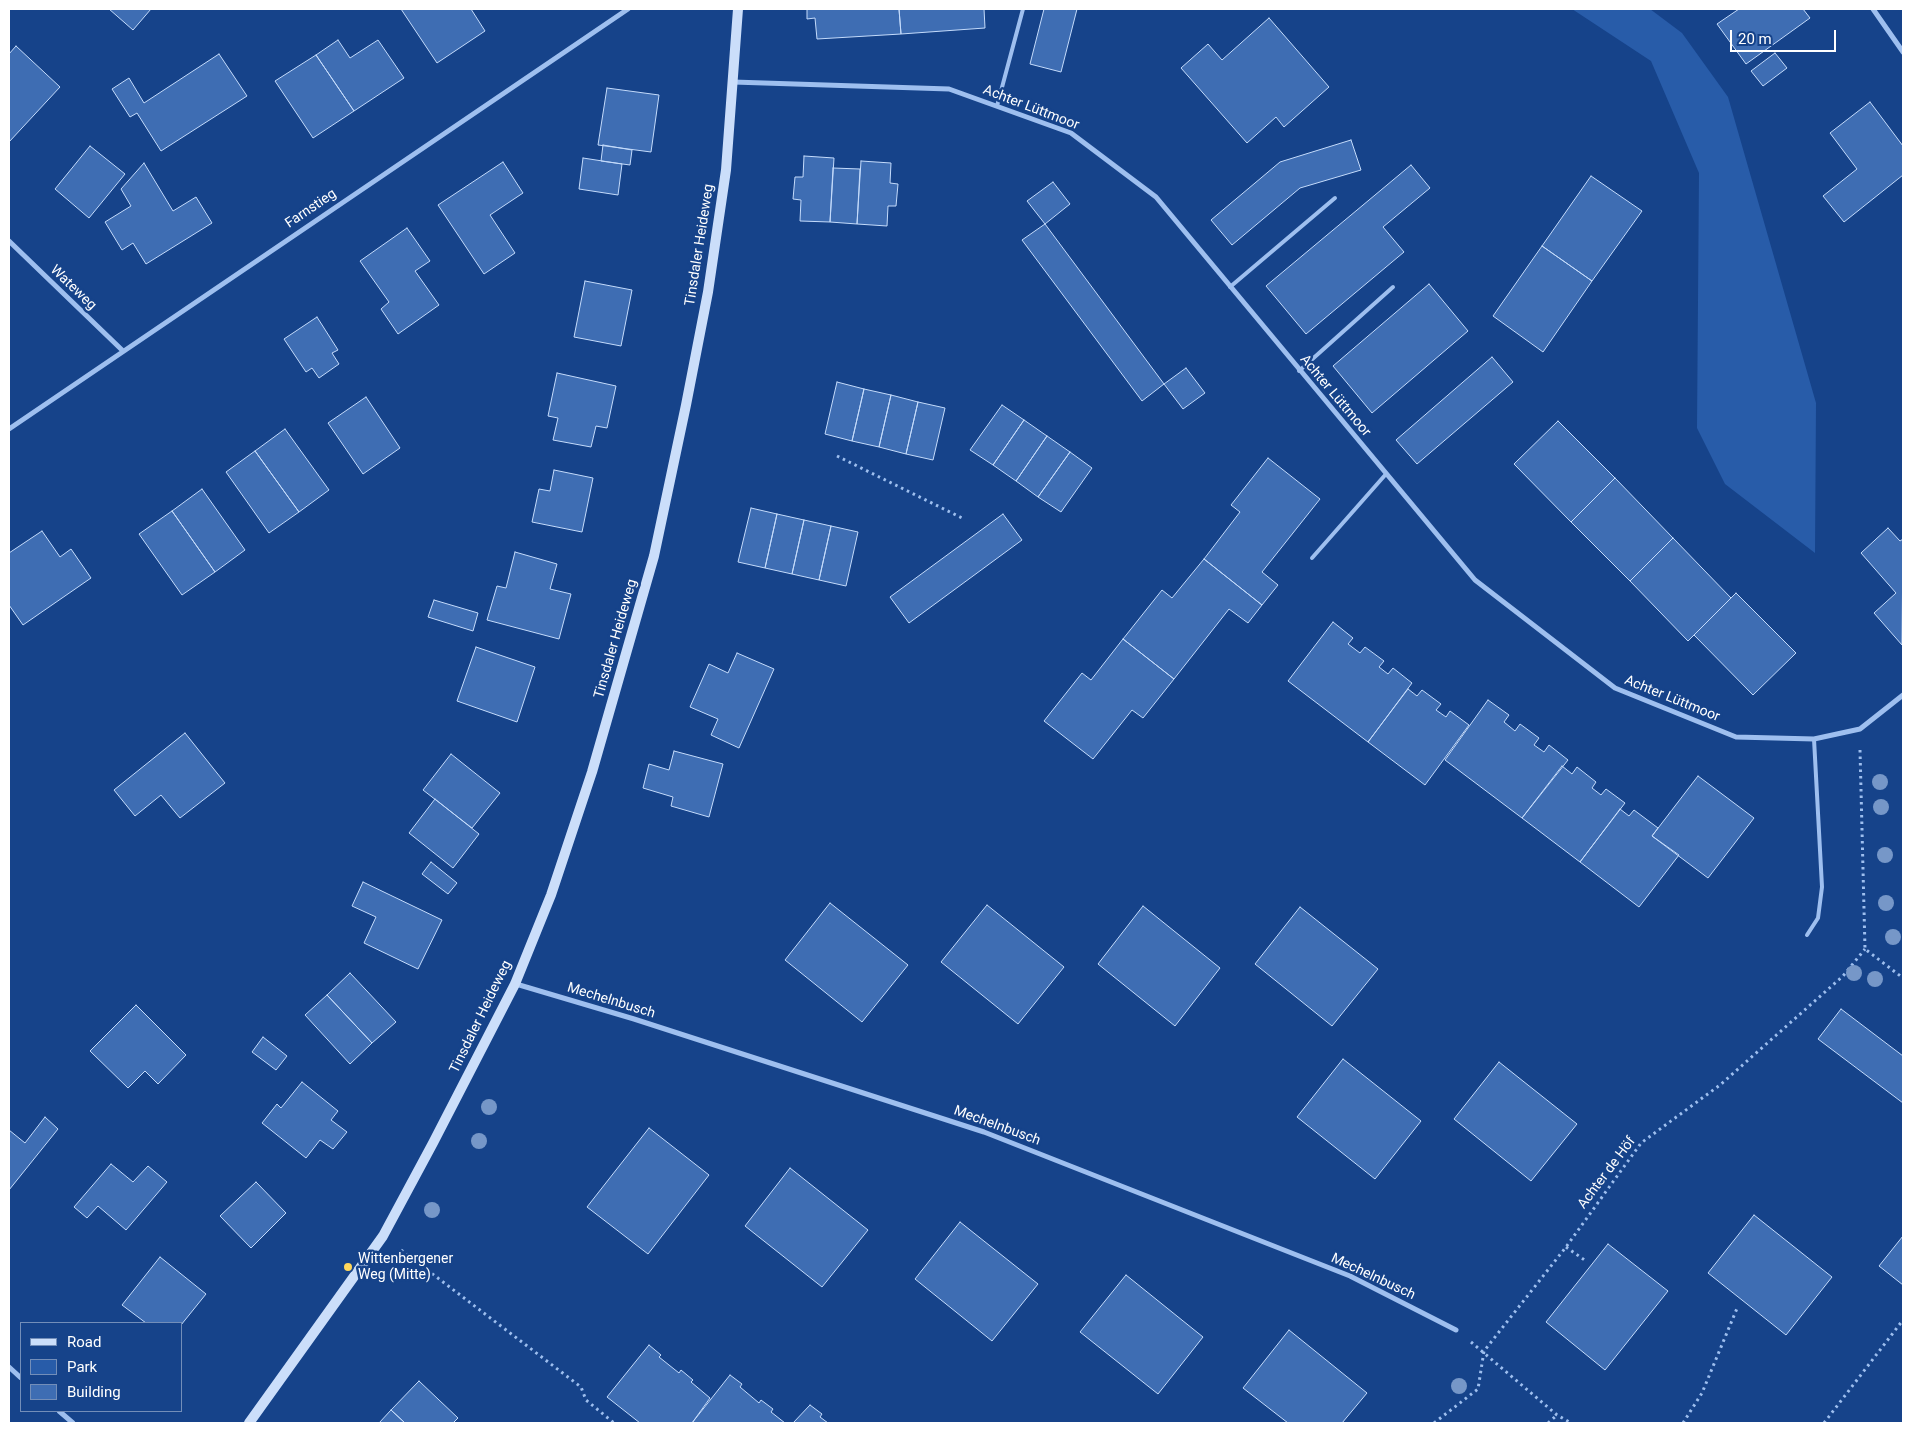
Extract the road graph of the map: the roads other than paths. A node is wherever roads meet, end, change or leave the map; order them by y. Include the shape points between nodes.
1 (628, 9) edge
2 (738, 9) edge
3 (1023, 9) edge
4 (1873, 9) edge
5 (1903, 52) edge
6 (733, 82) junction
7 (997, 106) junction
8 (1335, 198) dead end
9 (9, 241) edge
10 (1230, 287) junction
11 (1393, 287) dead end
12 (122, 350) junction
13 (1299, 371) junction
14 (9, 429) edge
15 (1386, 474) junction
16 (1312, 558) dead end
17 (1903, 695) edge
18 (1814, 739) junction
19 (1807, 935) dead end
20 (515, 984) junction
21 (1456, 1330) dead end
22 (9, 1367) edge
23 (20, 1377) edge
24 (60, 1412) edge
25 (73, 1423) edge
26 (249, 1423) edge

1 - 12 street, Farnstieg
2 - 6 street, Tinsdaler Heideweg
3 - 7 lane
4 - 5 street
6 - 7 street, Achter Lüttmoor via 949,89
6 - 20 street, Tinsdaler Heideweg via 726,170 708,292 654,556 592,772 551,895
7 - 10 street, Achter Lüttmoor via 1071,133 1156,197
8 - 10 lane
9 - 12 street, Wateweg
10 - 13 street, Achter Lüttmoor
11 - 13 lane
12 - 14 street, Farnstieg
13 - 15 street, Achter Lüttmoor
15 - 16 lane
15 - 18 street, Achter Lüttmoor via 1475,580 1615,688 1736,737
17 - 18 street, Achter Lüttmoor via 1860,729
18 - 19 lane via 1822,887 1818,918
20 - 21 street, Mechelnbusch via 644,1022 984,1132 1350,1276
20 - 26 street, Tinsdaler Heideweg via 383,1236
22 - 23 street
24 - 25 street

